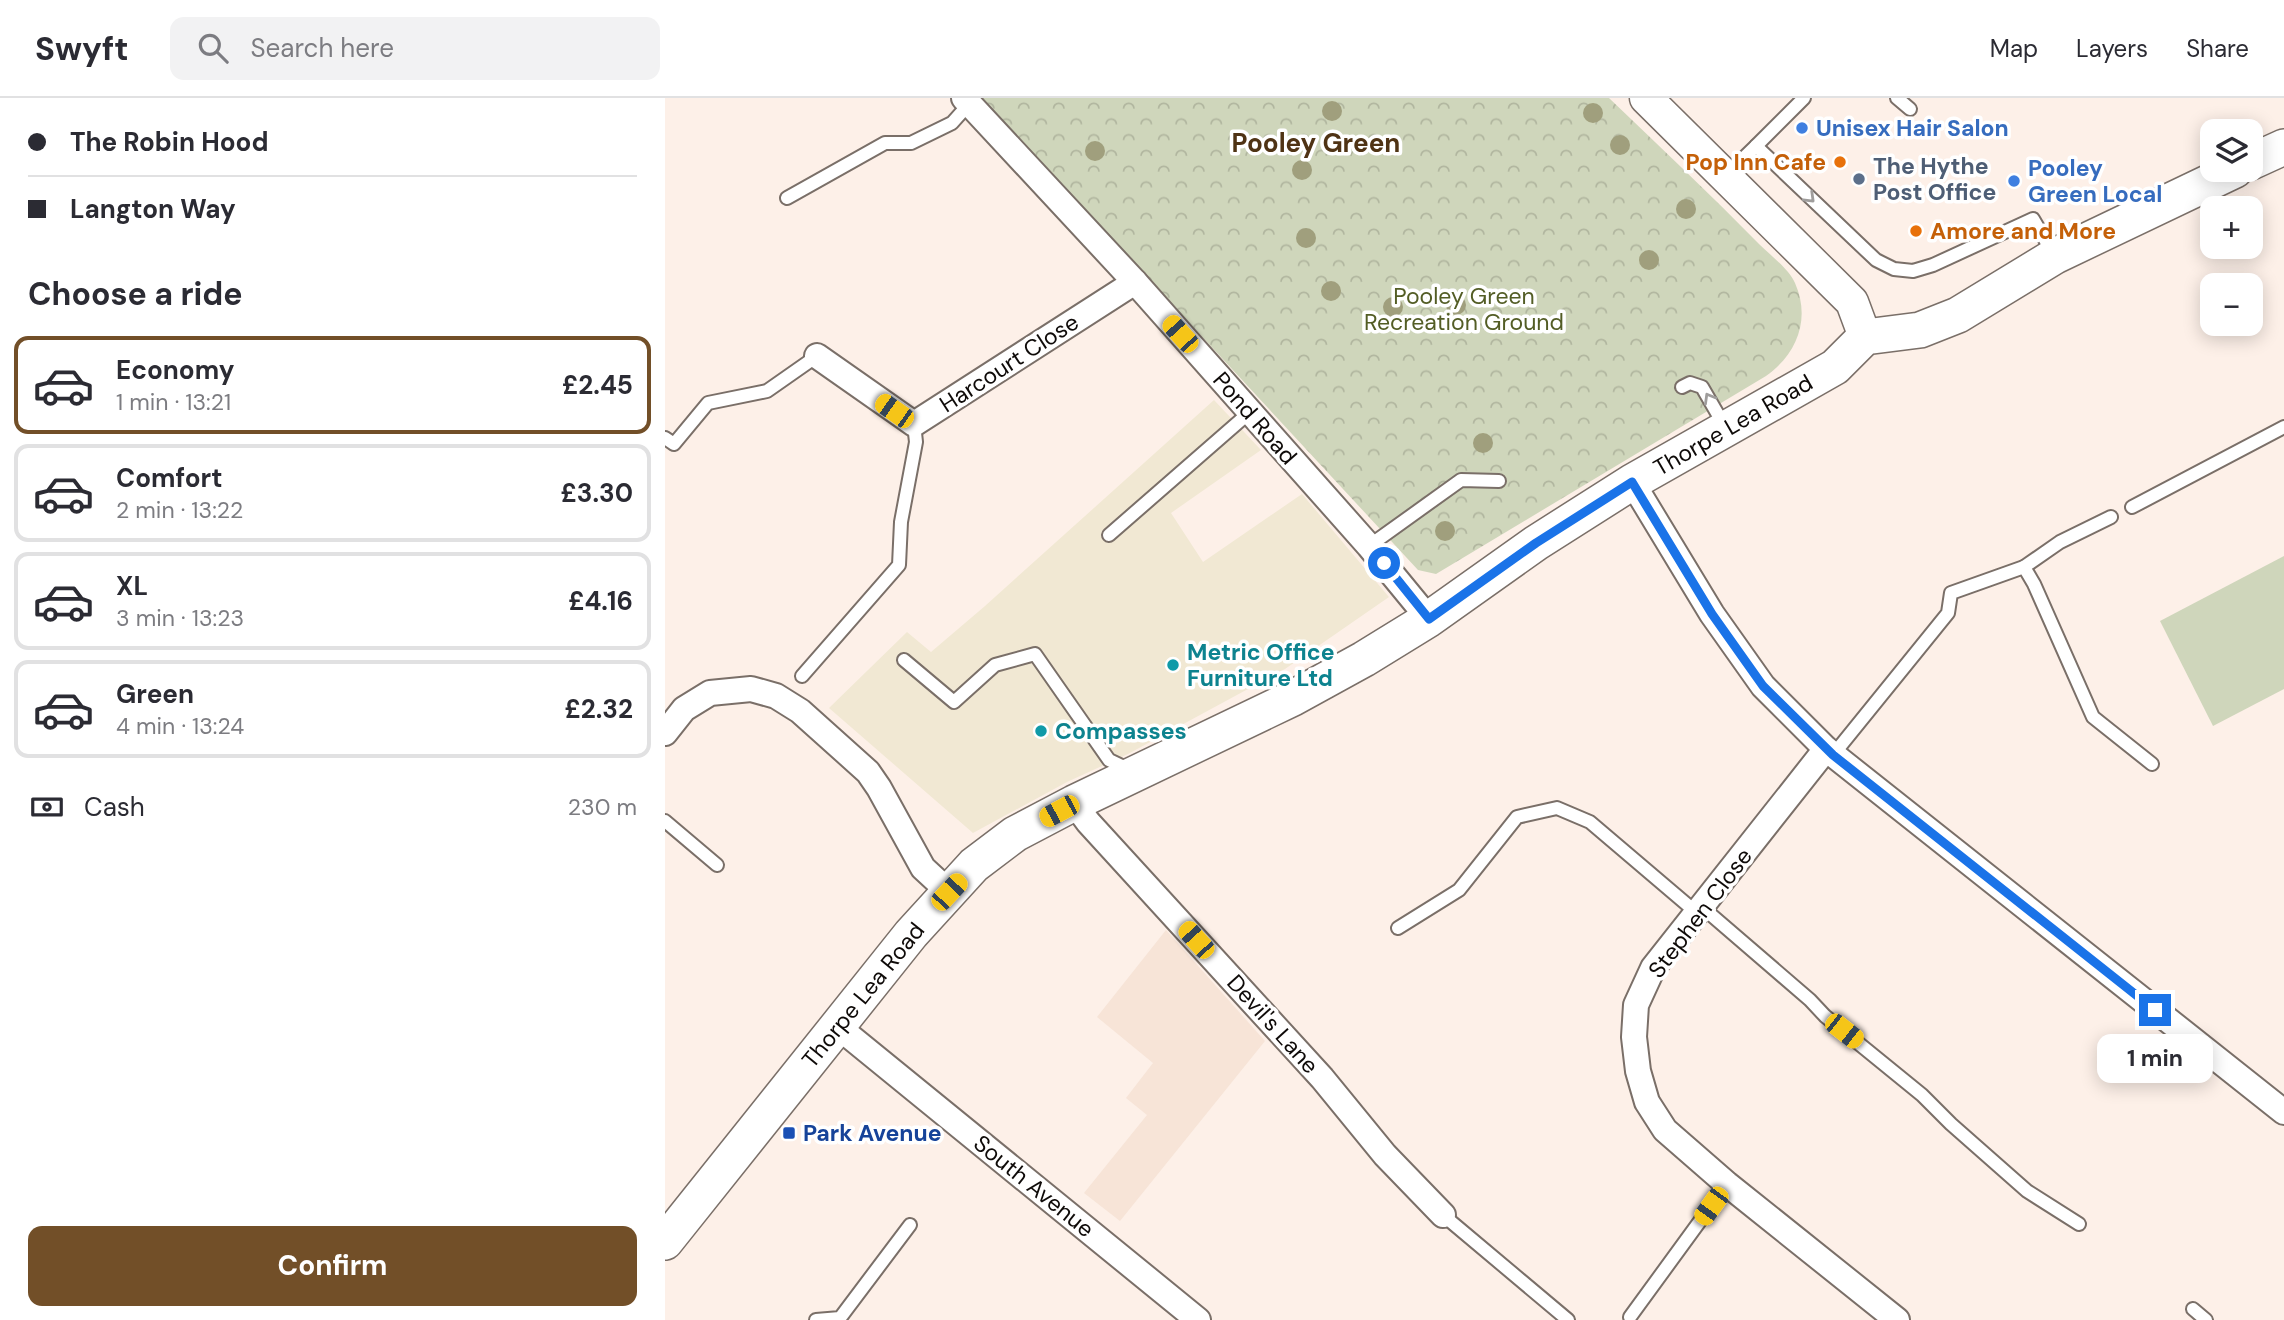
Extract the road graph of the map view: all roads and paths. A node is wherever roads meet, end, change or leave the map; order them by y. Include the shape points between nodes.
1 (1646, 98) edge
2 (1804, 98) edge
3 (1897, 98) edge
4 (967, 101) edge
5 (1910, 109) dead end
6 (1756, 146) junction
7 (2284, 146) edge
8 (2263, 157) edge
9 (1726, 176) junction
10 (2210, 182) edge
11 (787, 198) dead end
12 (2055, 256) junction
13 (1135, 282) junction
14 (1865, 337) junction
15 (817, 356) joint
16 (1682, 387) dead end
17 (1250, 412) junction
18 (914, 425) junction
19 (2284, 427) edge
20 (1726, 429) junction
21 (665, 438) edge
22 (1499, 481) dead end
23 (1632, 482) junction
24 (2132, 507) dead end
25 (2111, 517) dead end
26 (1109, 535) dead end
27 (1369, 546) junction
28 (2024, 567) junction
29 (1429, 619) junction
30 (904, 660) dead end
31 (802, 676) dead end
32 (675, 703) edge
33 (665, 733) edge
34 (1830, 752) junction
35 (2152, 764) dead end
36 (1136, 773) junction
37 (1074, 803) junction
38 (665, 821) edge
39 (717, 865) dead end
40 (949, 892) junction
41 (1700, 910) junction
42 (1398, 928) dead end
43 (837, 1026) junction
44 (2284, 1112) edge
45 (1727, 1184) junction
46 (1443, 1214) joint
47 (2079, 1224) dead end
48 (910, 1226) dead end
49 (665, 1242) edge
50 (2193, 1310) dead end
51 (1884, 1313) edge
52 (1630, 1317) dead end
53 (816, 1320) edge
54 (1198, 1320) edge
55 (1568, 1320) edge
56 (2206, 1320) edge

1 - 9 street
2 - 6 lane
3 - 5 lane
4 - 11 lane via 952,122 911,143 885,143
4 - 13 street, Pond Road
6 - 9 lane
6 -> 12 lane via 1876,260 1893,269 1913,271 1933,265 2033,219
7 - 8 main road
9 - 14 street via 1852,302
10 - 12 main road
12 - 14 main road via 1958,315 1920,330
13 - 17 street, Pond Road
13 - 18 street, Harcourt Close
14 - 20 main road, Thorpe Lea Road via 1835,367
15 - 18 street, Harcourt Close
15 - 21 lane via 767,391 708,403 674,444
20 -> 16 lane via 1702,387 1691,383
17 - 26 lane
17 - 27 street, Pond Road
18 - 31 lane via 916,442 901,522 899,565
19 - 24 lane
20 - 23 main road, Thorpe Lea Road
22 - 27 lane via 1461,480
23 - 29 main road, Thorpe Lea Road
23 - 34 street via 1712,614 1763,686
25 - 28 lane via 2060,542
27 - 29 street, Pond Road
28 - 34 lane via 1951,593 1948,613
28 - 35 lane via 2093,717
29 - 36 main road, Thorpe Lea Road via 1293,698
30 - 36 lane via 954,702 995,665 1035,654 1109,760
32 - 33 street
32 - 40 street via 751,689 776,696 800,711 867,772 923,868
34 - 41 street, Stephen Close
34 - 44 street
36 - 37 main road, Thorpe Lea Road
37 - 40 main road, Thorpe Lea Road via 1015,834 974,865
37 - 46 street, Devil's Lane via 1322,1078 1385,1155
38 - 39 lane
40 - 43 main road, Thorpe Lea Road
41 - 42 lane via 1590,822 1557,808 1517,817 1459,890
41 - 45 street, Stephen Close via 1653,968 1636,1005 1634,1037 1647,1102 1665,1129
41 - 47 lane via 1921,1095 2027,1191
43 - 49 main road, Thorpe Lea Road
43 - 54 street, South Avenue
45 - 51 street, Stephen Close
45 - 52 lane
46 - 55 lane
48 - 53 lane via 840,1318
50 - 56 lane

